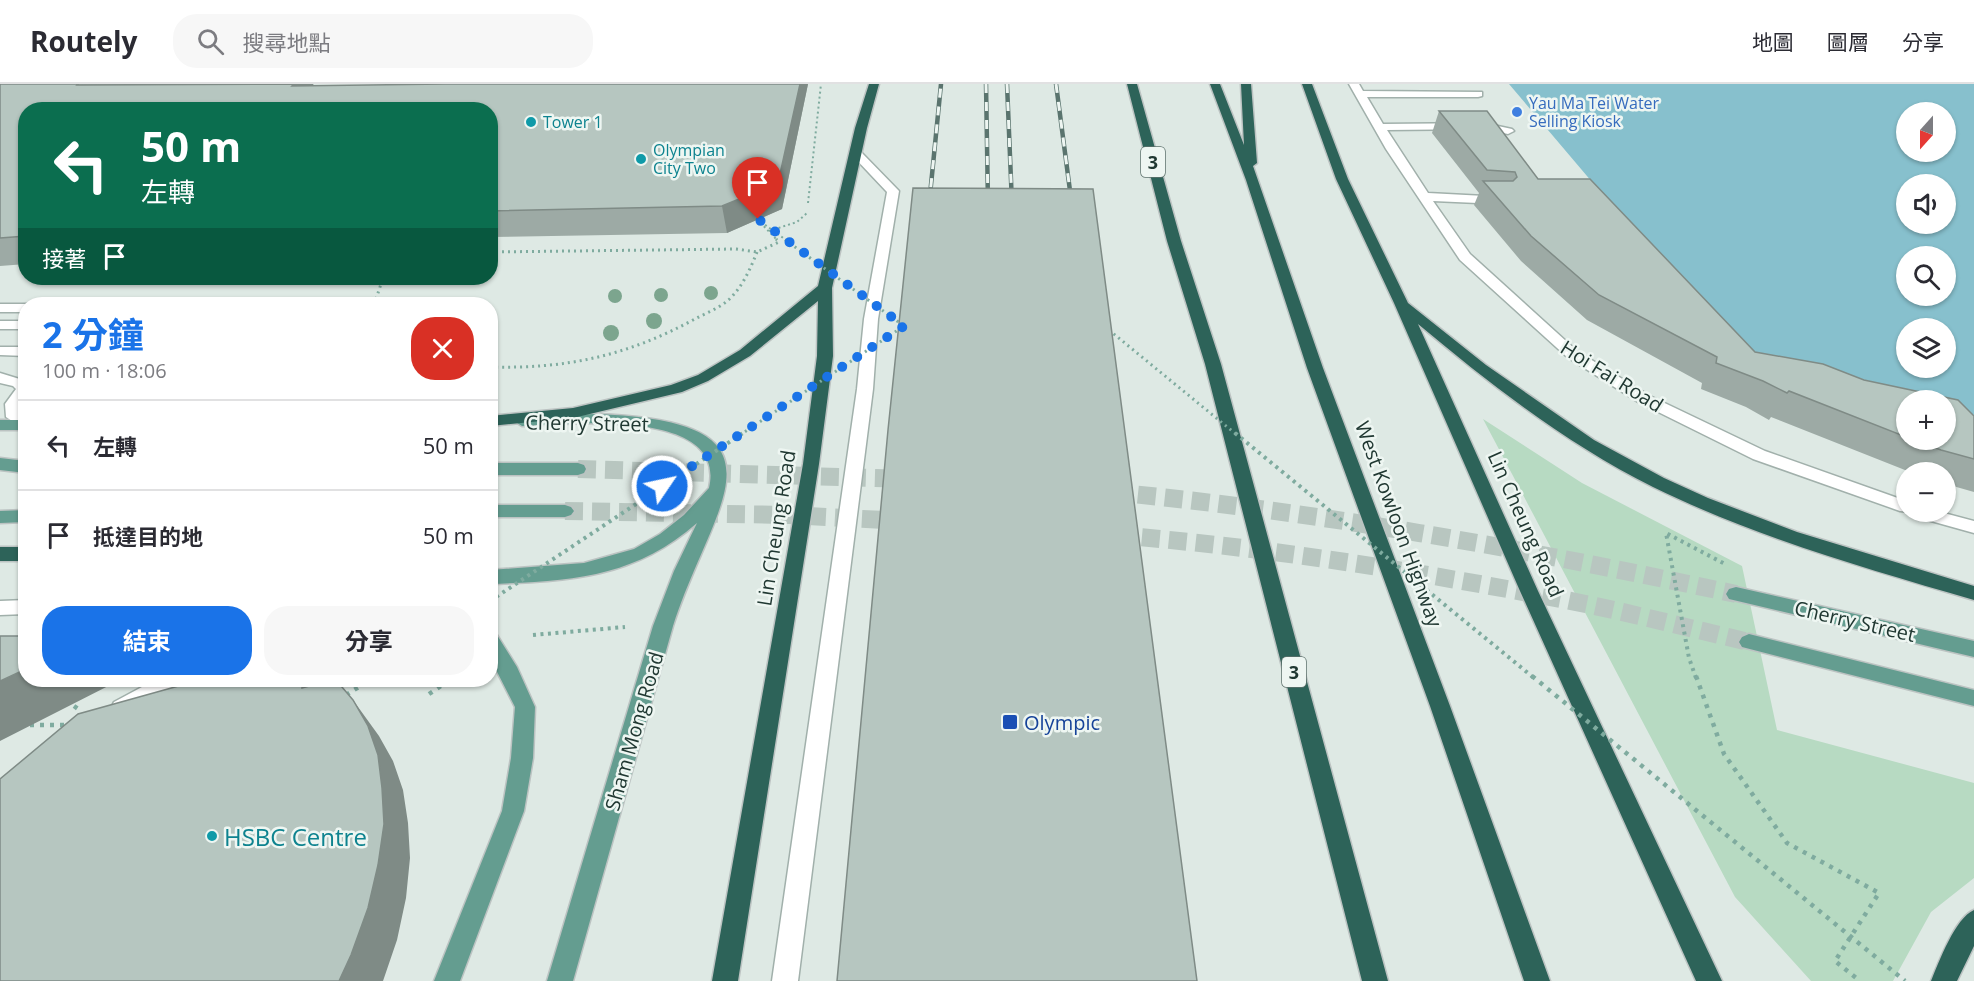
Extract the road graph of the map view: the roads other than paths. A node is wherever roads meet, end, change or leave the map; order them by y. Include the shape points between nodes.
1 (874, 84) edge
2 (1132, 84) edge
3 (1215, 84) edge
4 (1246, 84) edge
5 (1307, 84) edge
6 (1357, 89) edge
7 (1478, 94) dead end
8 (1379, 127) junction
9 (1508, 131) dead end
10 (857, 154) junction
11 (1252, 180) junction
12 (1425, 197) junction
13 (1500, 200) edge
14 (825, 288) junction
15 (1401, 303) junction
16 (0, 308) edge
17 (18, 308) edge
18 (0, 325) edge
19 (18, 326) edge
20 (0, 351) edge
21 (18, 352) edge
22 (0, 378) edge
23 (18, 382) edge
24 (18, 397) edge
25 (18, 420) edge
26 (498, 420) edge
27 (498, 421) edge
28 (0, 425) edge
29 (18, 425) edge
30 (0, 464) edge
31 (18, 466) edge
32 (498, 469) edge
33 (579, 469) tunnel mouth
34 (718, 484) junction
35 (1896, 503) edge
36 (498, 511) edge
37 (565, 511) tunnel mouth
38 (18, 516) edge
39 (0, 517) edge
40 (1956, 522) edge
41 (1974, 527) edge
42 (0, 554) edge
43 (18, 554) edge
44 (498, 577) edge
45 (1974, 593) edge
46 (1736, 594) tunnel mouth
47 (18, 607) edge
48 (0, 608) edge
49 (1749, 642) tunnel mouth
50 (1974, 649) edge
51 (498, 653) edge
52 (159, 687) edge
53 (1974, 698) edge
54 (104, 718) edge
55 (1974, 922) edge
56 (447, 981) edge
57 (560, 981) edge
58 (724, 981) edge
59 (785, 981) edge
60 (1375, 981) edge
61 (1537, 981) edge
62 (1709, 981) edge
63 (1944, 981) edge

1 - 10 highway, Lin Cheung Road
2 - 60 highway, 3 via 1174,241 1213,364
3 - 11 highway, West Kowloon Highway
4 - 11 highway
5 - 15 highway, Lin Cheung Road via 1342,179
6 - 7 street
6 - 8 street, Hoi Fai Road
8 - 9 street via 1484,126
8 - 12 street, Hoi Fai Road
10 - 14 highway, Lin Cheung Road
10 - 59 street via 893,191 871,320
11 - 61 highway, West Kowloon Highway via 1315,368
12 - 13 street
12 - 35 street, Hoi Fai Road via 1466,257 1572,354 1644,399 1759,455
14 - 26 highway via 746,352 676,389 573,413
14 - 58 highway, Lin Cheung Road via 825,356 809,476
15 - 45 highway via 1501,382 1616,460 1730,515
15 - 62 highway, Lin Cheung Road
16 - 17 street
18 - 19 street
20 - 21 street
22 - 23 street
24 - 25 street via 13,404
27 - 34 main road, Cherry Street via 603,419 675,428 699,438 716,455
28 - 29 main road
30 - 31 main road
32 - 33 main road
34 - 44 main road via 701,509 680,529 654,548 624,561 582,572
34 - 57 main road, Sham Mong Road via 702,536 673,596
36 - 37 main road
38 - 39 main road
40 - 41 street
42 - 43 highway
46 - 50 main road, Cherry Street
47 - 48 street
49 - 53 main road
51 - 56 main road via 525,707 522,758 513,811
52 - 54 street
55 - 63 highway

